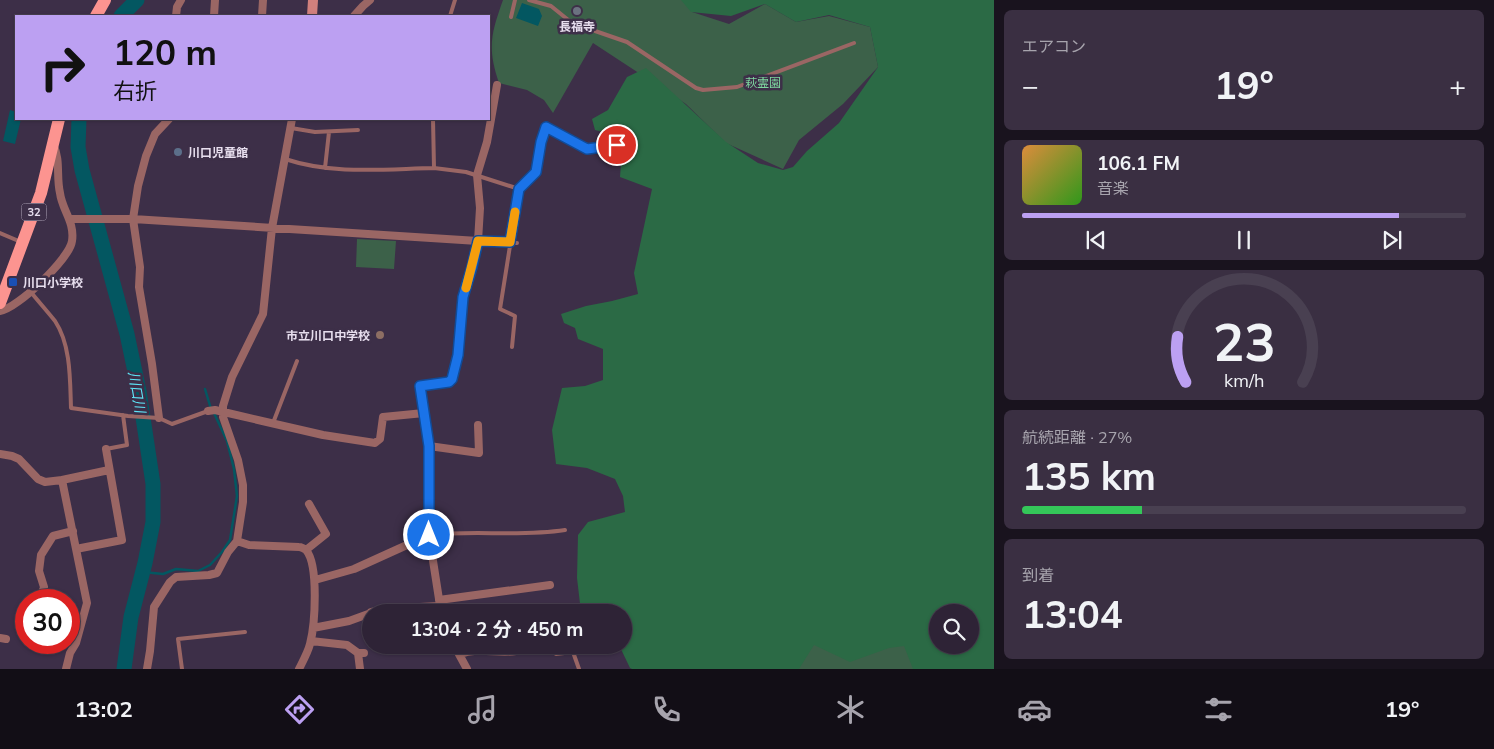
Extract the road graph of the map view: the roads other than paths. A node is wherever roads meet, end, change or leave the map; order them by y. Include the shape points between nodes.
1 (105, 0) edge
2 (181, 0) edge
3 (215, 0) edge
4 (263, 0) edge
5 (313, 0) edge
6 (370, 0) edge
7 (455, 0) edge
8 (515, 0) edge
9 (529, 0) edge
10 (553, 0) edge
11 (363, 3) edge
12 (551, 6) junction
13 (97, 15) edge
14 (176, 15) edge
15 (214, 15) edge
16 (262, 15) edge
17 (312, 15) edge
18 (357, 15) edge
19 (450, 15) edge
20 (511, 17) dead end
21 (854, 43) dead end
22 (498, 85) dead end
23 (59, 120) edge
24 (169, 120) edge
25 (292, 120) edge
26 (433, 120) edge
27 (290, 128) junction
28 (358, 130) dead end
29 (329, 132) junction
30 (53, 144) junction
31 (617, 145) dead end
32 (284, 158) junction
33 (325, 168) junction
34 (434, 168) junction
35 (477, 175) junction
36 (519, 189) junction
37 (70, 219) junction
38 (133, 219) junction
39 (272, 228) junction
40 (0, 234) edge
41 (478, 241) junction
42 (510, 242) junction
43 (23, 243) junction
44 (516, 243) dead end
45 (30, 291) junction
46 (0, 303) edge
47 (0, 311) edge
48 (512, 347) dead end
49 (297, 361) dead end
50 (215, 411) junction
51 (424, 412) junction
52 (122, 415) junction
53 (157, 418) junction
54 (273, 423) junction
55 (478, 425) dead end
56 (429, 446) junction
57 (106, 449) joint
58 (0, 454) edge
59 (109, 470) junction
60 (62, 480) junction
61 (309, 504) dead end
62 (565, 530) dead end
63 (73, 531) junction
64 (429, 535) junction
65 (237, 541) junction
66 (76, 549) junction
67 (306, 550) junction
68 (315, 580) junction
69 (550, 585) dead end
70 (43, 589) edge
71 (440, 604) edge
72 (447, 604) edge
73 (362, 616) edge
74 (80, 621) edge
75 (313, 628) junction
76 (244, 632) dead end
77 (311, 641) junction
78 (70, 654) edge
79 (460, 654) edge
80 (575, 654) edge
81 (66, 669) edge
82 (147, 669) edge
83 (182, 669) edge
84 (299, 669) edge
85 (360, 669) edge
86 (467, 669) edge
87 (579, 669) edge

1 - 13 main road
2 - 14 street
3 - 15 street
4 - 16 street
5 - 17 street
6 - 11 street
7 - 19 lane
8 - 20 lane
9 - 12 lane
10 - 12 lane
11 - 18 street
12 - 21 lane via 572,23 627,42 702,90 737,87
22 - 35 street
23 - 30 main road, 32
24 - 38 street via 155,134 146,156
25 - 27 street
26 - 34 lane
27 - 29 lane
27 - 32 street
28 - 29 lane
29 - 33 lane
30 - 37 street via 59,162 60,194
30 - 43 main road, 32
31 - 36 lane via 587,149 546,127 536,172
32 - 33 lane
32 - 39 street
33 - 34 lane
34 - 35 lane
35 - 36 lane
35 - 41 street
36 - 42 lane
37 - 38 street
37 - 45 street via 73,236 70,249
38 - 39 street
38 - 53 street
39 - 41 street
39 - 50 street via 262,314
40 - 43 lane
41 - 42 lane
41 - 51 street via 463,297 458,355 452,379 420,386
42 - 44 lane
42 - 48 lane via 500,309 515,316
43 - 46 main road, 32
45 - 47 street
45 - 52 lane via 56,322 63,338 70,370 71,408
49 - 54 lane
50 - 53 lane via 172,424
50 - 54 street
50 - 65 street via 241,472 243,502
51 - 54 street via 383,417 380,440 375,443 323,436
51 - 56 street
52 - 53 lane
52 - 57 lane via 127,445
55 - 56 street via 479,453
56 - 64 street
57 - 59 street
58 - 60 street via 19,459 45,482
59 - 60 street
59 - 66 street via 122,540
60 - 63 street
61 - 67 street via 326,534
62 - 64 lane
63 - 66 street
63 - 70 street via 53,536 41,555 39,571
64 - 68 street via 354,569
64 - 71 street
65 - 67 street
65 - 82 street via 217,573 176,577 170,582 154,608
66 - 74 street via 87,603
67 - 68 street
68 - 75 street
69 - 72 street via 483,593
73 - 75 street
75 - 77 street
76 - 83 lane via 178,640
77 - 84 street
77 - 85 street via 347,645 361,653
78 - 81 street
79 - 86 street
80 - 87 lane

